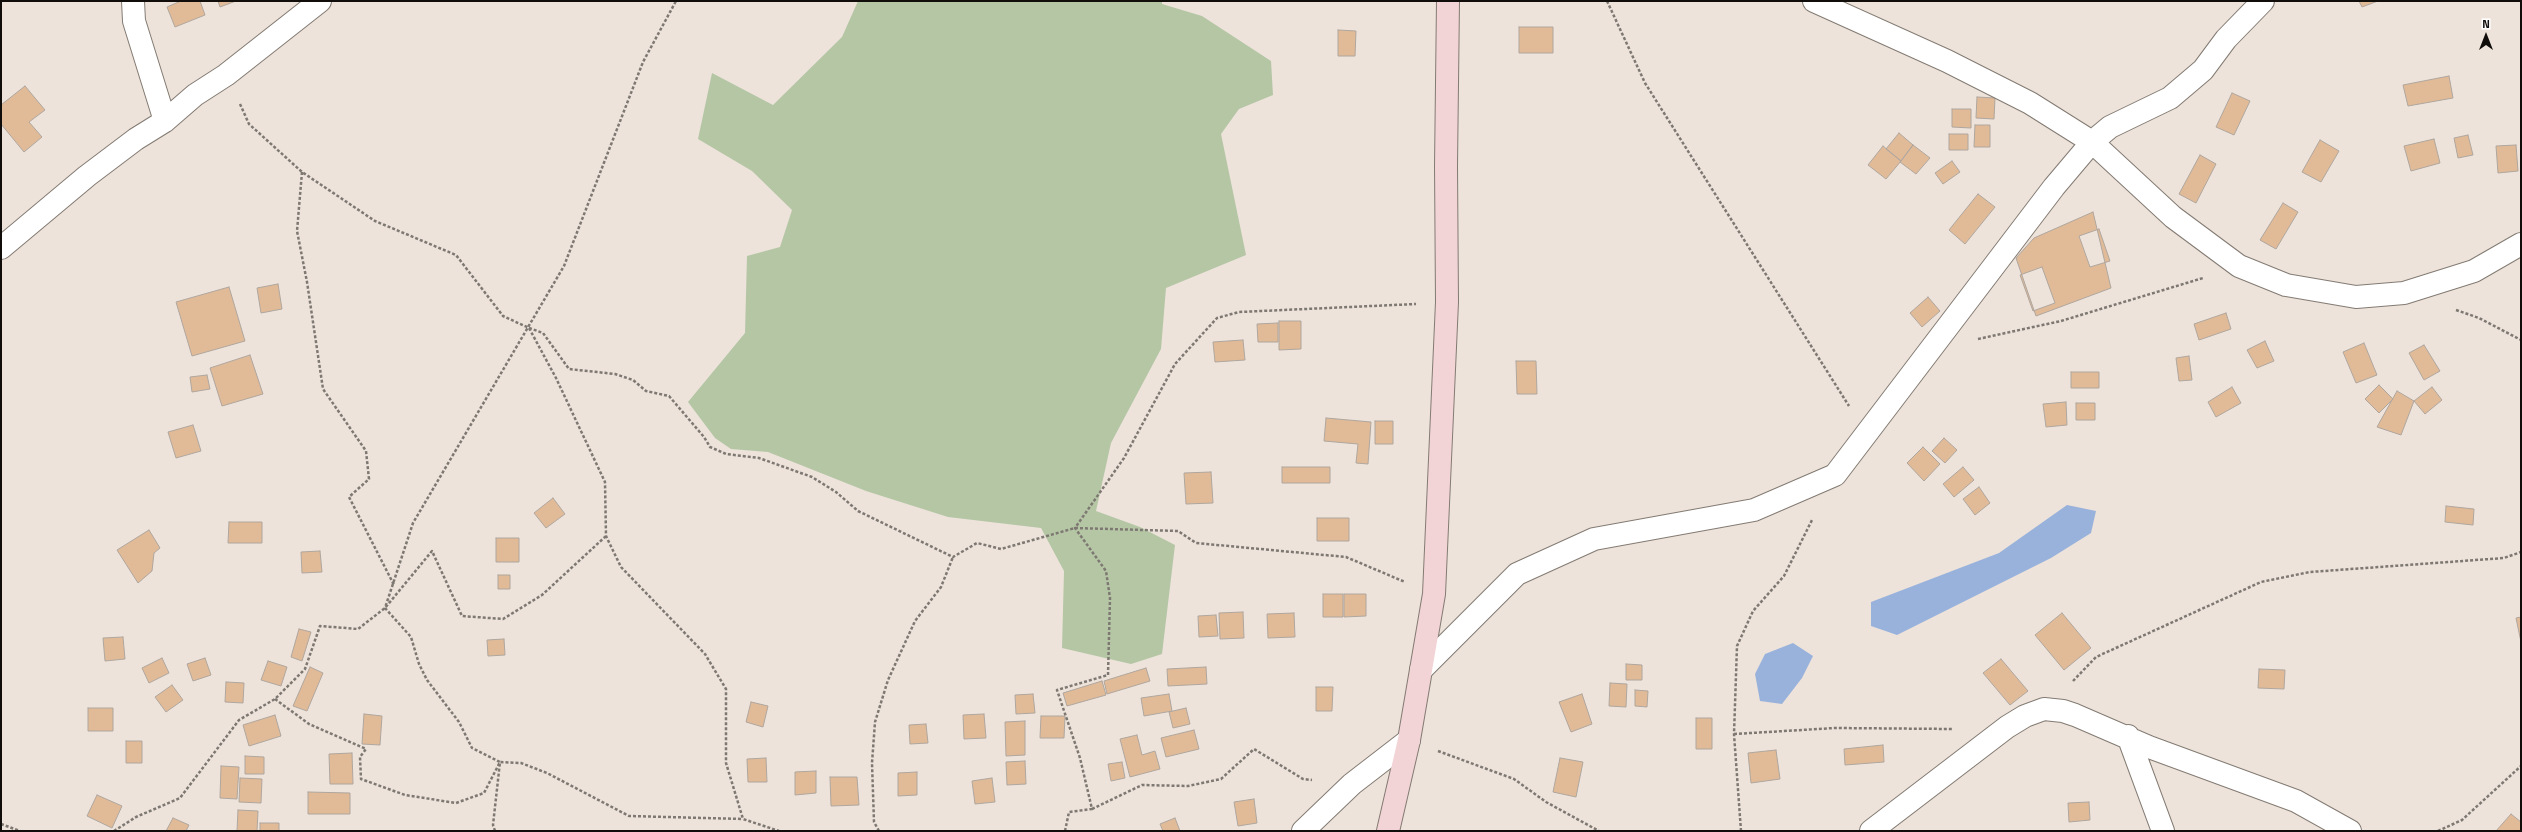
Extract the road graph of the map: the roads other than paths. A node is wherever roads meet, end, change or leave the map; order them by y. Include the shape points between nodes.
1 (132, 1) edge
2 (320, 1) edge
3 (1448, 1) edge
4 (1814, 1) edge
5 (2263, 1) edge
6 (165, 121) junction
7 (2092, 142) junction
8 (2521, 244) edge
9 (1, 248) edge
10 (1421, 670) junction
11 (2128, 736) junction
12 (1409, 740) junction
13 (1303, 831) edge
14 (1388, 831) edge
15 (1871, 831) edge
16 (2163, 831) edge
17 (2350, 831) edge

1 - 6 street via 134,21
2 - 6 street
3 - 10 street via 1447,302 1434,594
4 - 7 street via 1947,61 2030,103
5 - 7 street via 2226,39 2203,70 2170,98 2110,127
6 - 9 street via 136,139 87,176
7 - 8 street via 2173,217 2239,266 2286,285 2356,297 2404,293 2474,271
7 - 10 street via 2054,187 1834,475 1754,510 1594,539 1517,574
10 - 12 street
11 - 15 street via 2063,711 2044,710 2025,716
11 - 16 street
11 - 17 street via 2149,747 2296,801
12 - 13 street via 1352,784
12 - 14 street

